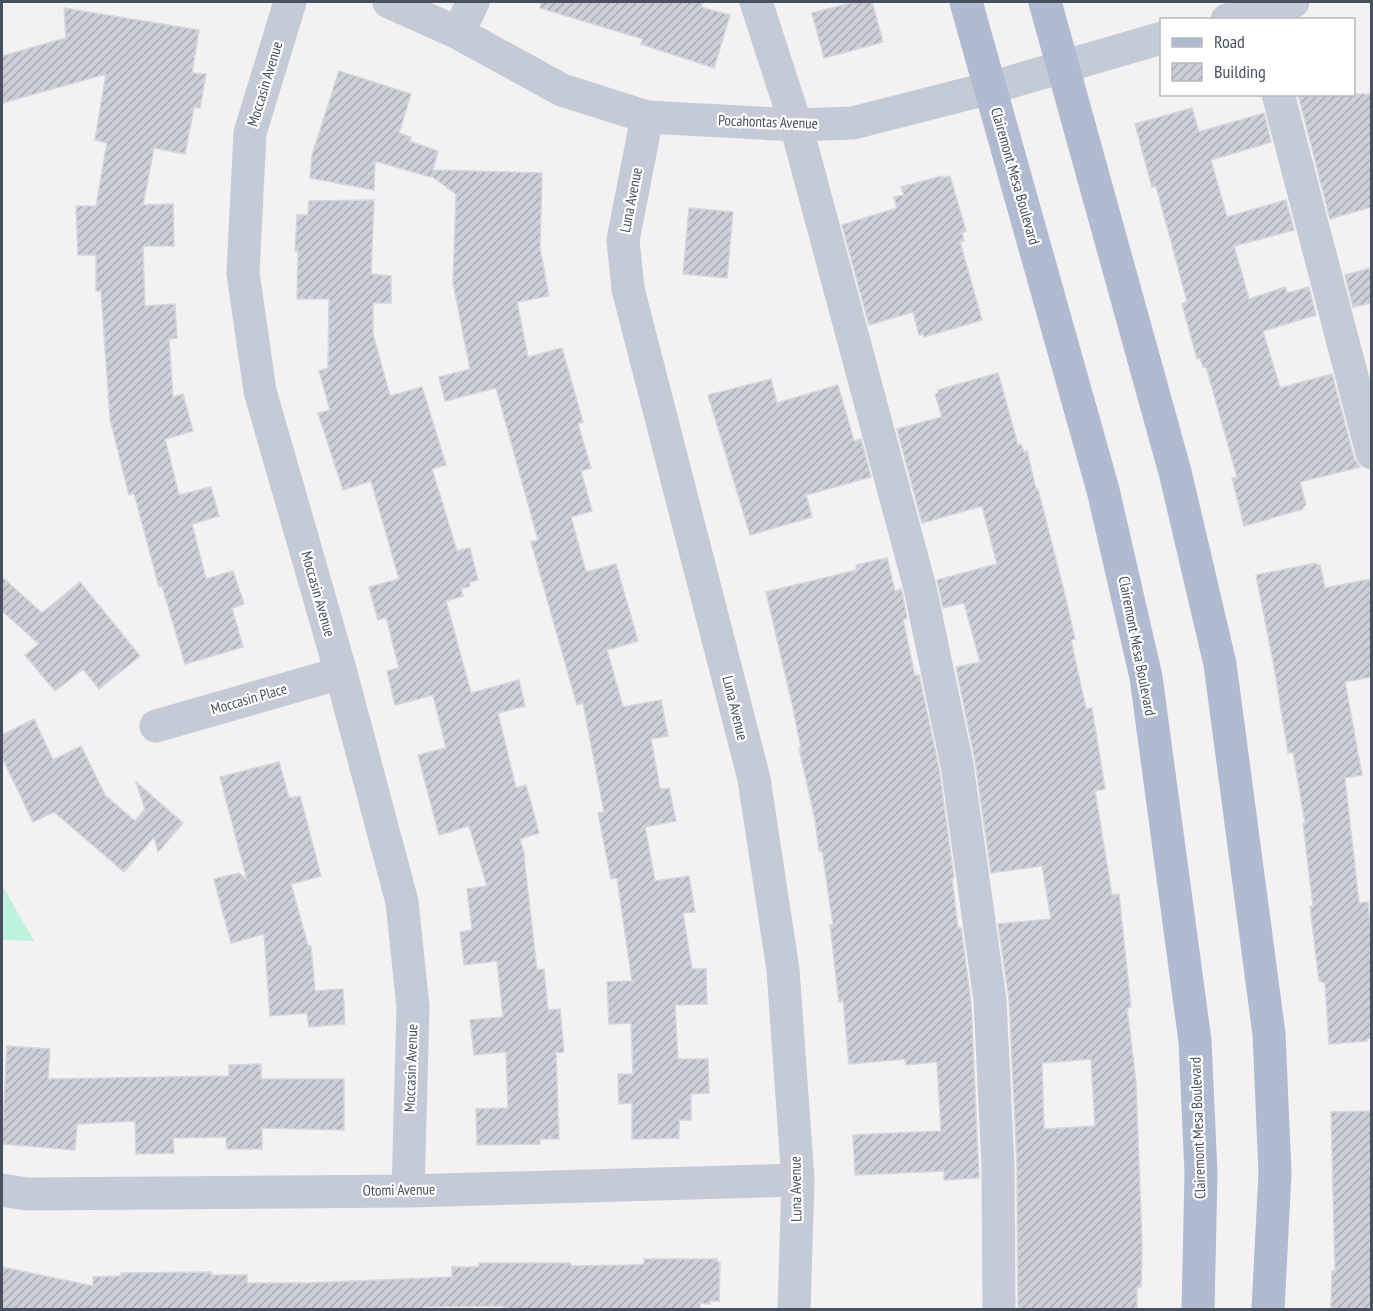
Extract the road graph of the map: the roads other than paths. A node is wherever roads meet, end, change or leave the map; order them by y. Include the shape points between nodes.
1 (290, 2) edge
2 (389, 2) edge
3 (473, 2) edge
4 (756, 2) edge
5 (966, 2) edge
6 (1045, 2) edge
7 (1293, 2) edge
8 (1249, 13) edge
9 (458, 33) junction
10 (1160, 38) edge
11 (1064, 67) junction
12 (990, 88) junction
13 (1279, 96) edge
14 (647, 117) junction
15 (796, 125) junction
16 (1371, 453) edge
17 (341, 673) junction
18 (156, 726) dead end
19 (798, 1180) junction
20 (2, 1190) edge
21 (408, 1191) junction
22 (794, 1310) edge
23 (999, 1310) edge
24 (1198, 1310) edge
25 (1268, 1310) edge

1 - 17 street, Moccasin Avenue via 250,133 243,273 260,391
2 - 9 street, Pocahontas Avenue
3 - 9 street
4 - 15 street
5 - 12 main road, Clairemont Mesa Boulevard
6 - 11 main road
7 - 8 street
9 - 14 street, Pocahontas Avenue via 562,90
10 - 11 street, Pocahontas Avenue
11 - 12 street, Pocahontas Avenue
11 - 25 main road via 1175,472 1220,664 1269,1034 1275,1173
12 - 15 street, Pocahontas Avenue via 854,123
12 - 24 main road, Clairemont Mesa Boulevard via 1103,490 1146,677 1195,1041 1201,1173
13 - 16 street
14 - 15 street, Pocahontas Avenue
14 - 19 street, Luna Avenue via 623,240 628,289 754,779 783,970
15 - 23 street via 920,588 957,765 990,1000 998,1166
17 - 18 street, Moccasin Place
17 - 21 street, Moccasin Avenue via 402,902 413,1007
19 - 21 street, Otomi Avenue
19 - 22 street, Luna Avenue
20 - 21 street, Otomi Avenue via 27,1194

